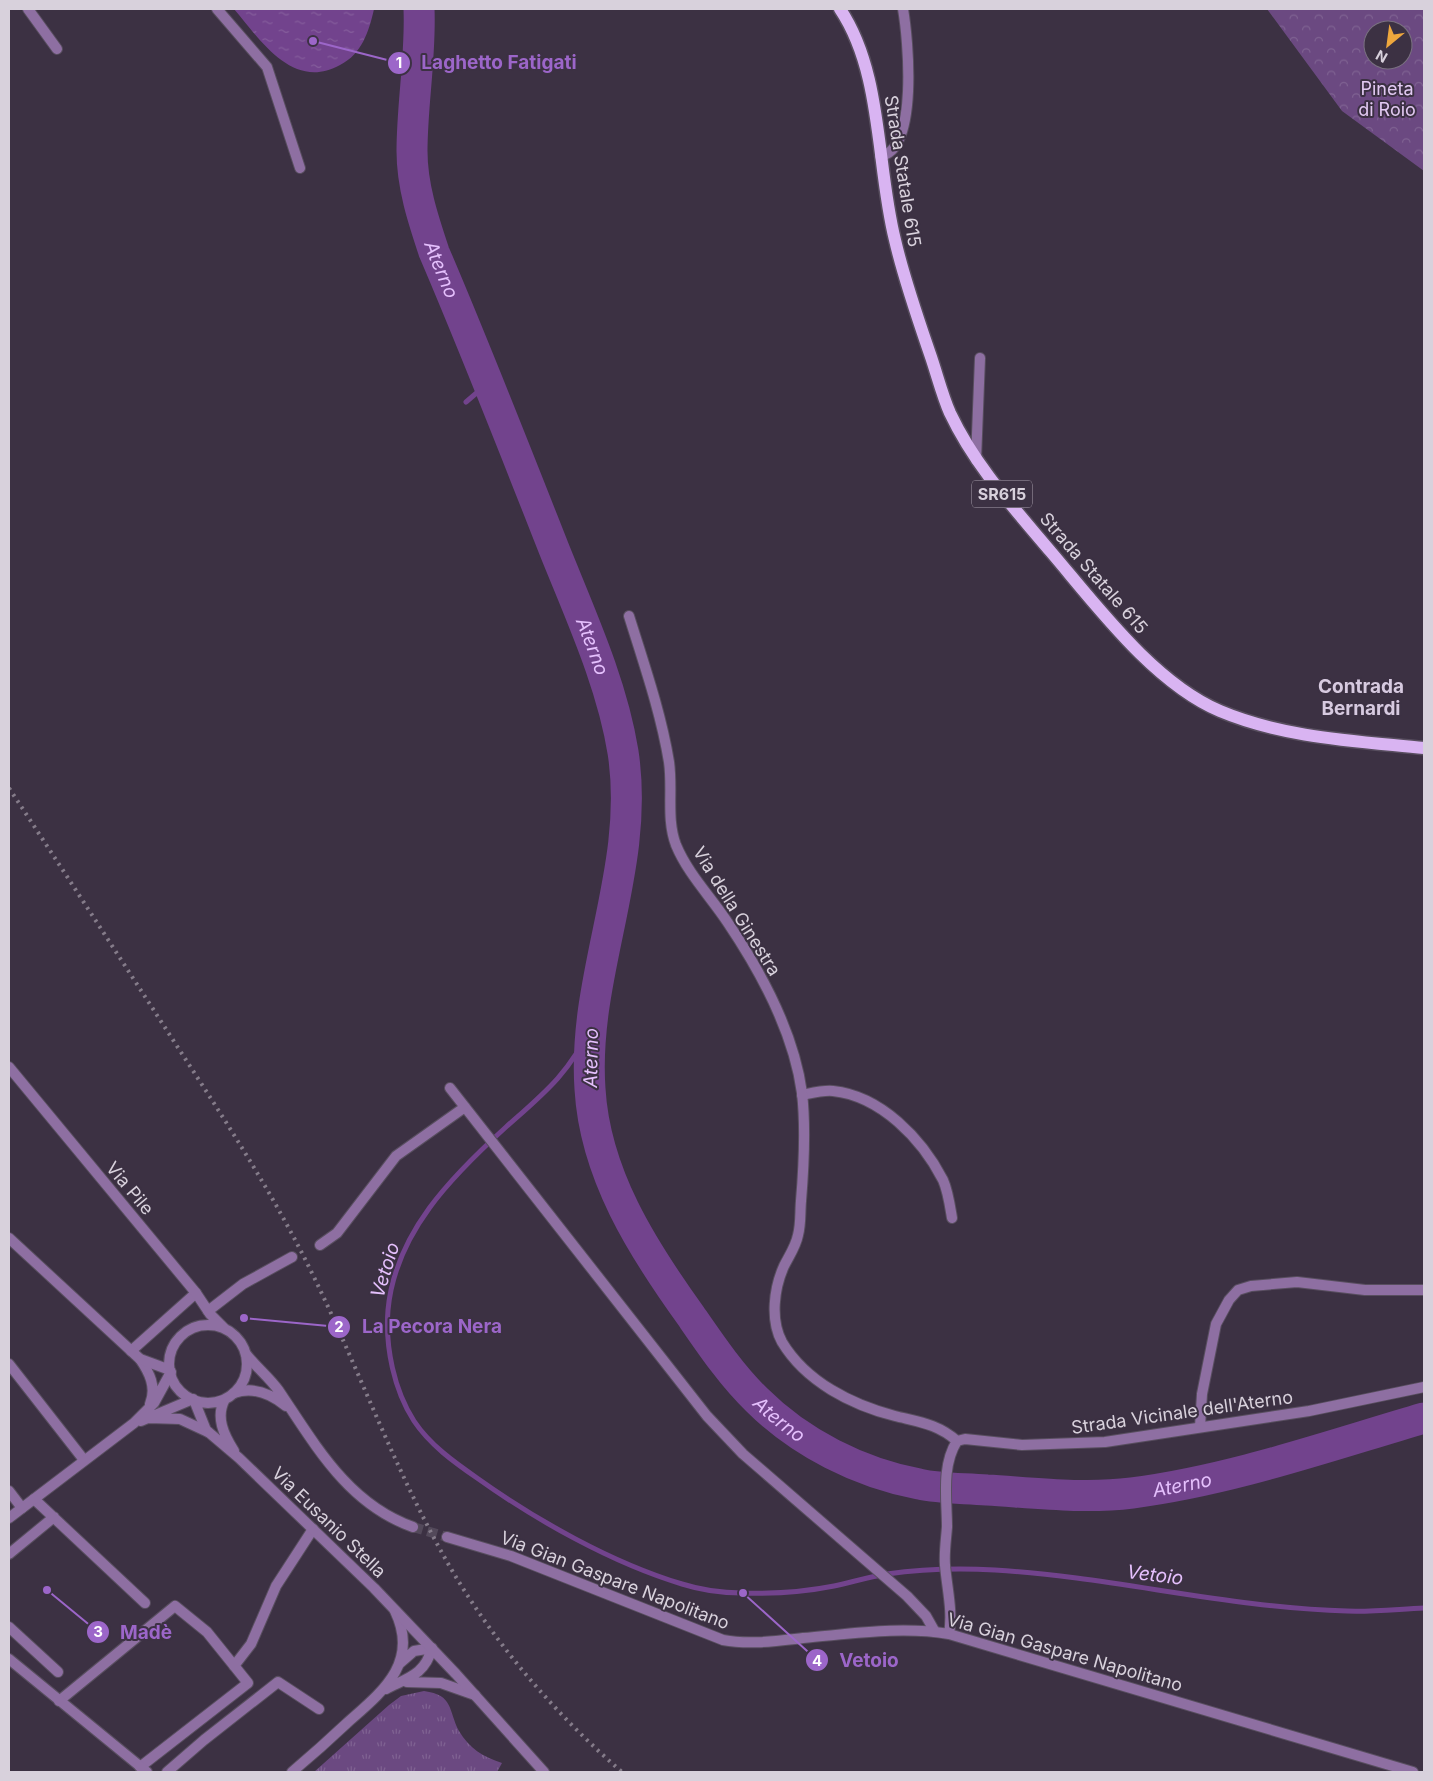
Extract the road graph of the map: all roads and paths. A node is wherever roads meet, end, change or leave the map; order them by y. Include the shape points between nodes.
1 (28, 9) edge
2 (217, 9) edge
3 (840, 9) edge
4 (903, 9) edge
5 (57, 49) dead end
6 (880, 156) junction
7 (300, 168) dead end
8 (980, 358) dead end
9 (976, 460) junction
10 (629, 616) dead end
11 (1424, 748) edge
12 (9, 1067) edge
13 (450, 1088) dead end
14 (802, 1095) junction
15 (465, 1107) junction
16 (952, 1218) dead end
17 (9, 1239) edge
18 (320, 1245) dead end
19 (292, 1257) dead end
20 (1424, 1290) edge
21 (196, 1293) junction
22 (208, 1311) junction
23 (225, 1329) junction
24 (131, 1351) junction
25 (246, 1354) junction
26 (140, 1358) junction
27 (9, 1364) edge
28 (170, 1371) junction
29 (1424, 1387) edge
30 (229, 1396) junction
31 (194, 1400) junction
32 (290, 1409) junction
33 (145, 1416) junction
34 (1200, 1427) junction
35 (208, 1432) junction
36 (957, 1441) junction
37 (239, 1458) junction
38 (84, 1460) junction
39 (9, 1491) edge
40 (34, 1499) junction
41 (22, 1508) junction
42 (54, 1517) junction
43 (9, 1518) edge
44 (413, 1528) tunnel mouth
45 (314, 1529) junction
46 (446, 1537) tunnel mouth
47 (9, 1554) edge
48 (145, 1602) dead end
49 (395, 1611) junction
50 (9, 1626) edge
51 (935, 1632) junction
52 (949, 1634) junction
53 (432, 1648) junction
54 (9, 1659) edge
55 (234, 1666) junction
56 (397, 1668) junction
57 (58, 1672) dead end
58 (399, 1684) junction
59 (385, 1689) junction
60 (476, 1695) junction
61 (59, 1701) junction
62 (319, 1709) dead end
63 (143, 1770) edge
64 (167, 1772) edge
65 (292, 1772) edge
66 (544, 1772) edge
67 (1414, 1772) edge

1 - 5 street
2 - 7 street via 267,67
3 - 6 main road, Strada Statale 615 / SR615 via 855,36 869,76
4 - 6 street via 908,83 905,122 896,148
6 - 9 main road, Strada Statale 615 / SR615 via 889,216 903,274 950,412
8 - 9 street
9 - 11 main road, Strada Statale 615 / SR615 via 1113,625 1169,679 1192,696 1262,727 1331,739
10 - 14 street, Via della Ginestra via 669,760 672,826 677,847 728,922 766,988 795,1062
12 - 21 street, Via Pile
13 - 15 street
14 - 16 street via 833,1092 856,1097 884,1110 904,1129 944,1182
14 - 36 street, Via della Ginestra via 804,1150 799,1232 781,1272 775,1302 781,1340 798,1362 830,1390 878,1411 931,1424
15 - 18 street via 396,1156 337,1233
15 - 51 street via 707,1416 743,1454 899,1589 922,1611
17 - 24 street
19 - 22 street via 243,1284
20 - 34 street via 1365,1290 1297,1282 1238,1290 1216,1324 1202,1394
21 - 22 street, Via Pile
21 - 24 street
22 - 23 street, Via Pile
23 - 25 street via 238,1339
23 - 28 street via 212,1325 185,1333 172,1352
24 - 26 street
25 - 30 street via 245,1375
25 - 32 street
26 - 28 street
26 - 33 street via 153,1389
27 - 38 street
28 - 31 street via 178,1388
28 - 33 street via 163,1389
29 - 34 street, Strada Vicinale dell'Aterno via 1309,1411
30 - 31 street via 210,1402
30 - 32 street via 243,1390 261,1392
30 - 37 street, Via Eusanio Stella via 220,1411 220,1421
31 - 33 street
31 - 35 street, Via Eusanio Stella
32 - 44 street via 354,1493 379,1512
33 - 35 street via 180,1419
33 - 38 street
34 - 36 street, Strada Vicinale dell'Aterno via 1077,1445
35 - 37 street, Via Eusanio Stella
36 - 52 street via 949,1464 945,1495 944,1558 951,1623
37 - 45 street, Via Eusanio Stella
38 - 40 street
39 - 41 street
40 - 41 street
40 - 42 street
41 - 43 street
42 - 47 street
42 - 48 street
45 - 49 street, Via Eusanio Stella
45 - 55 street via 276,1586 251,1644
46 - 51 street, Via Gian Gaspare Napolitano via 511,1556 723,1640 747,1642 878,1632
49 - 53 street, Via Eusanio Stella
49 - 56 street, Via Eusanio Stella via 403,1639
50 - 57 street
51 - 52 street, Via Gian Gaspare Napolitano
52 - 67 street, Via Gian Gaspare Napolitano
53 - 56 street, Via Eusanio Stella via 414,1651
53 - 58 street, Via Eusanio Stella via 419,1672
53 - 60 street
54 - 61 street
55 - 61 street via 207,1632 175,1606
55 - 63 street via 248,1683
56 - 59 street, Via Eusanio Stella
58 - 59 street, Via Eusanio Stella
58 - 60 street, Via Eusanio Stella via 434,1682
59 - 65 street, Via Eusanio Stella
60 - 66 street
61 - 63 street
62 - 64 street via 278,1682

